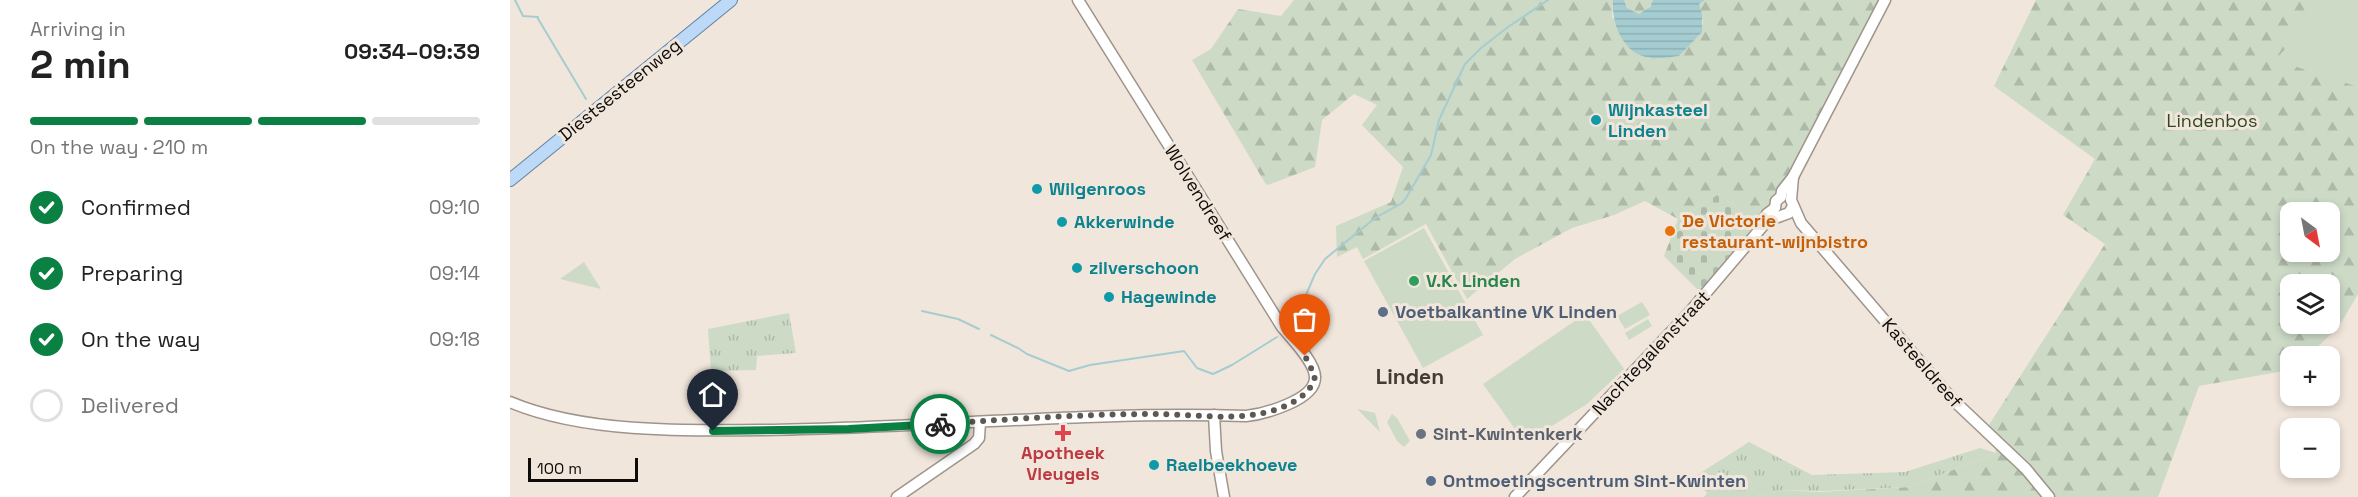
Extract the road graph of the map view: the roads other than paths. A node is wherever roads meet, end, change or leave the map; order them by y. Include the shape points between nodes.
1 (731, 0) edge
2 (1078, 0) edge
3 (1885, 0) edge
4 (510, 180) edge
5 (1784, 206) junction
6 (510, 402) edge
7 (1214, 415) junction
8 (980, 422) junction
9 (897, 497) edge
10 (1224, 497) edge
11 (1515, 497) edge
12 (2049, 497) edge

1 - 4 main road, Diestsesteenweg
2 - 7 street, Wolvendreef via 1282,327 1314,371 1314,384 1308,393 1296,399 1246,416
3 - 5 street, Nachtegalenstraat via 1793,177 1782,191
5 - 11 street, Nachtegalenstraat via 1767,214 1758,232 1688,314
5 - 12 street, Kasteeldreef via 1952,399 2026,469
6 - 8 street via 576,421 713,431
7 - 8 street via 1108,415
7 - 10 street
8 - 9 street via 979,438 974,444

